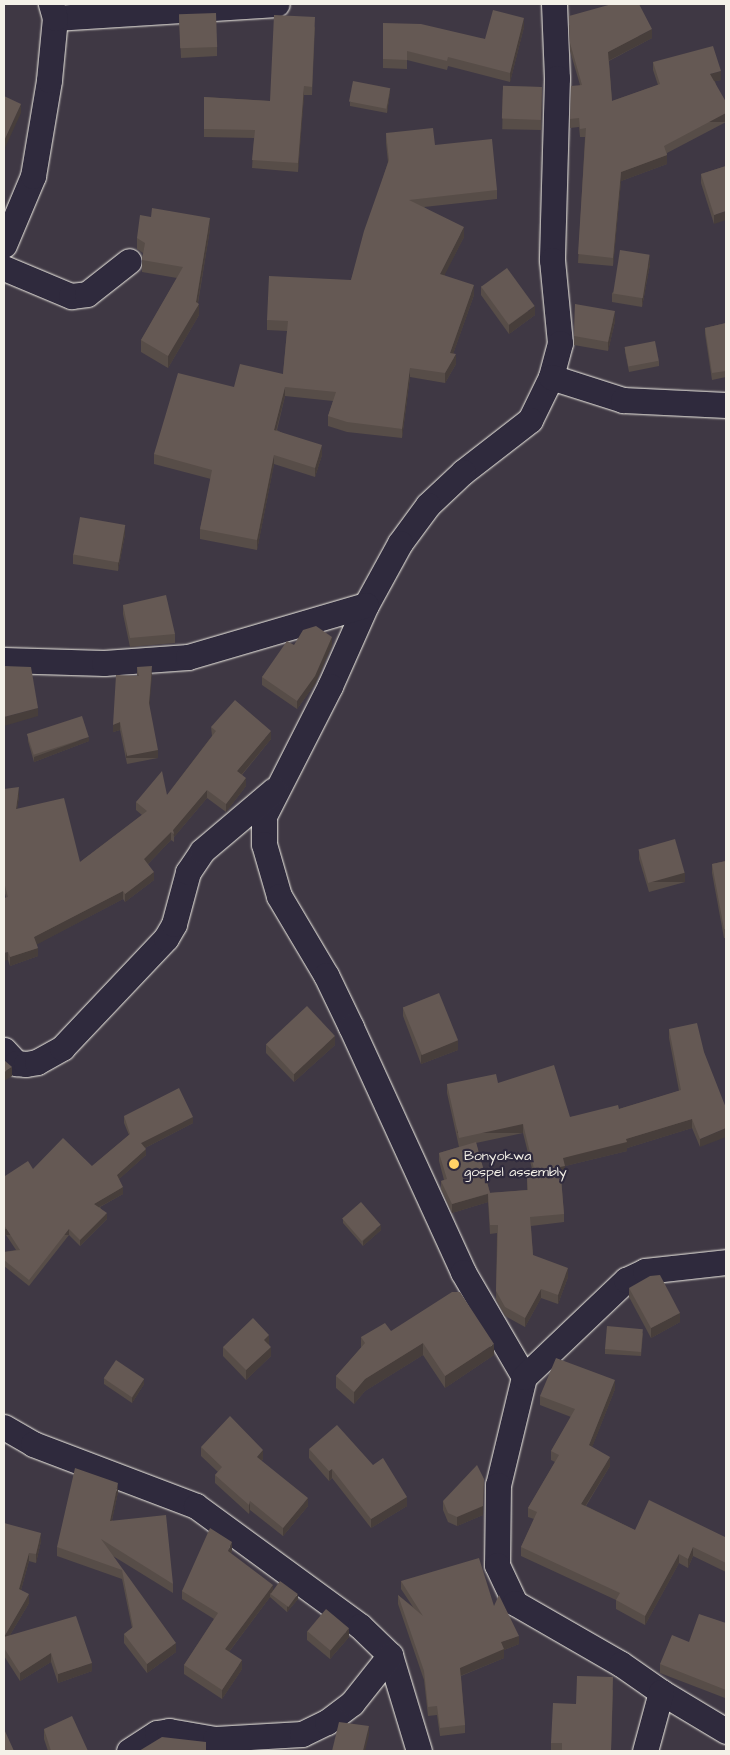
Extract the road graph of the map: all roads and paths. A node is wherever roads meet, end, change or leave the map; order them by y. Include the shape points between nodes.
1 (277, 4) edge
2 (554, 4) edge
3 (53, 11) edge
4 (4, 245) edge
5 (129, 261) dead end
6 (4, 268) edge
7 (551, 377) junction
8 (726, 405) edge
9 (366, 605) junction
10 (4, 660) edge
11 (278, 787) junction
12 (4, 1050) edge
13 (726, 1262) edge
14 (524, 1377) junction
15 (4, 1427) edge
16 (390, 1655) junction
17 (660, 1692) junction
18 (726, 1731) edge
19 (129, 1751) edge
20 (419, 1751) edge
21 (645, 1751) edge

1 - 3 street
2 - 7 street via 558,78 552,260 560,343
3 - 4 street via 33,176
5 - 6 street via 87,294 71,296
7 - 8 street via 623,400
7 - 9 street via 530,420 462,472 428,505 400,543
9 - 10 street via 188,657 104,663
9 - 11 street via 330,686
11 - 12 street via 202,851 188,872 174,924 166,938 67,1042 37,1062 26,1064 16,1063
11 - 14 street via 264,816 264,844 279,896 326,975 463,1272
13 - 14 street via 645,1271 626,1280
14 - 17 street via 498,1485 497,1565 515,1603 621,1664
15 - 16 street via 33,1444 196,1506 360,1626
16 - 19 street via 352,1703 327,1722 302,1734 215,1739 169,1731 156,1733
16 - 20 street
17 - 18 street
17 - 21 street

